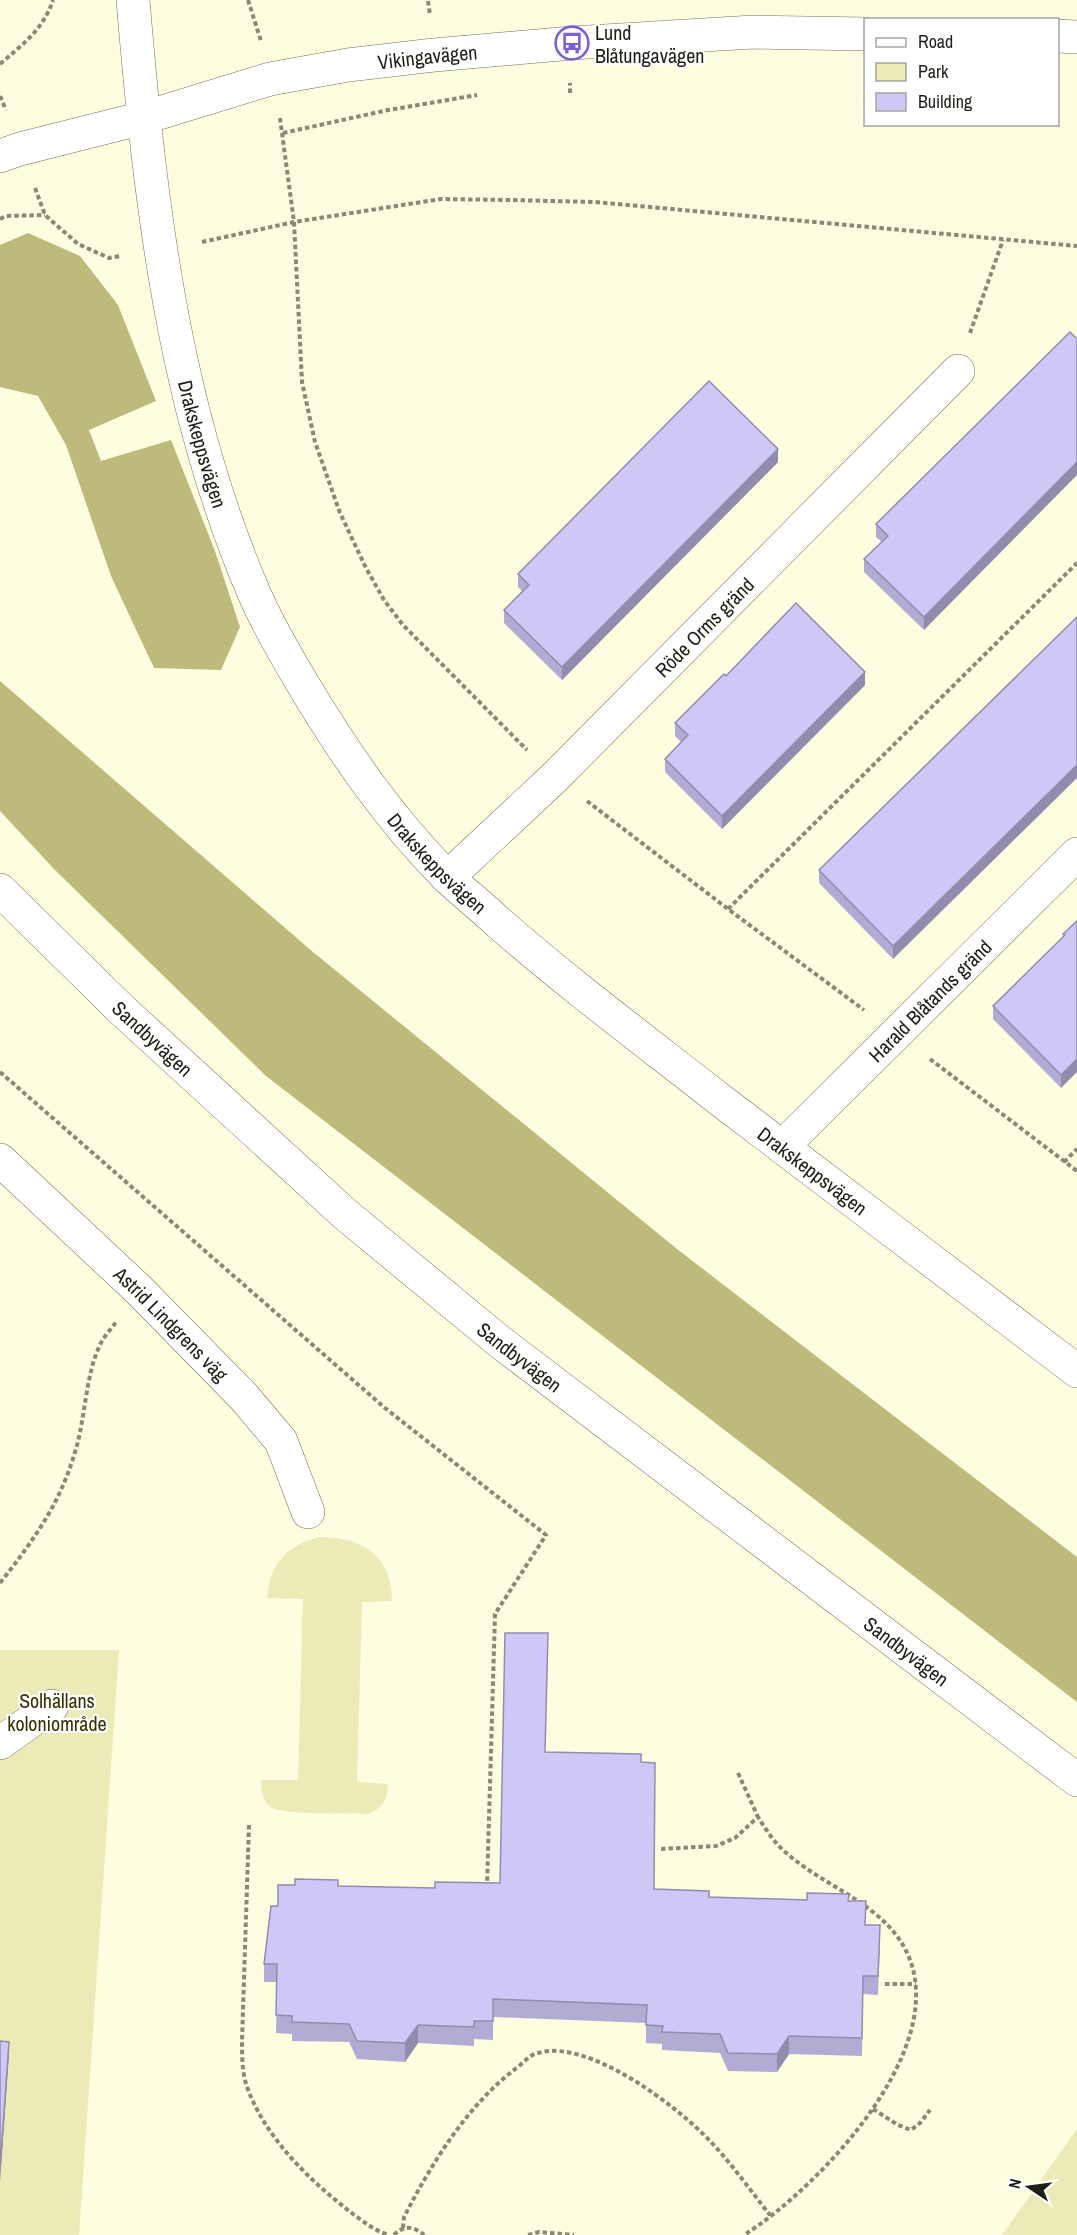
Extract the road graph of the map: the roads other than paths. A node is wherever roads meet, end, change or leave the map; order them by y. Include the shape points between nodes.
1 (133, 0) edge
2 (864, 34) edge
3 (1059, 36) edge
4 (1077, 37) edge
5 (143, 118) junction
6 (0, 156) edge
7 (957, 371) road end
8 (1077, 854) edge
9 (448, 877) junction
10 (0, 890) edge
11 (782, 1147) junction
12 (0, 1160) edge
13 (1077, 1371) edge
14 (308, 1512) dead end
15 (52, 1706) dead end
16 (0, 1743) edge
17 (1077, 1780) edge

1 - 5 street, Drakskeppsvägen
2 - 5 street, Vikingavägen via 753,32 434,54 270,79
3 - 4 street
5 - 6 street, Vikingavägen
5 - 9 street, Drakskeppsvägen via 160,251 182,371 207,464 255,594 286,656 354,766 399,824
7 - 9 street, Röde Orms gränd via 555,777
8 - 11 street, Harald Blåtands gränd
9 - 11 street, Drakskeppsvägen via 528,948
10 - 17 street, Sandbyvägen via 130,1017 345,1214 409,1267 500,1342
11 - 13 street, Drakskeppsvägen
12 - 14 street, Astrid Lindgrens väg via 139,1290 244,1397 281,1441
15 - 16 street

